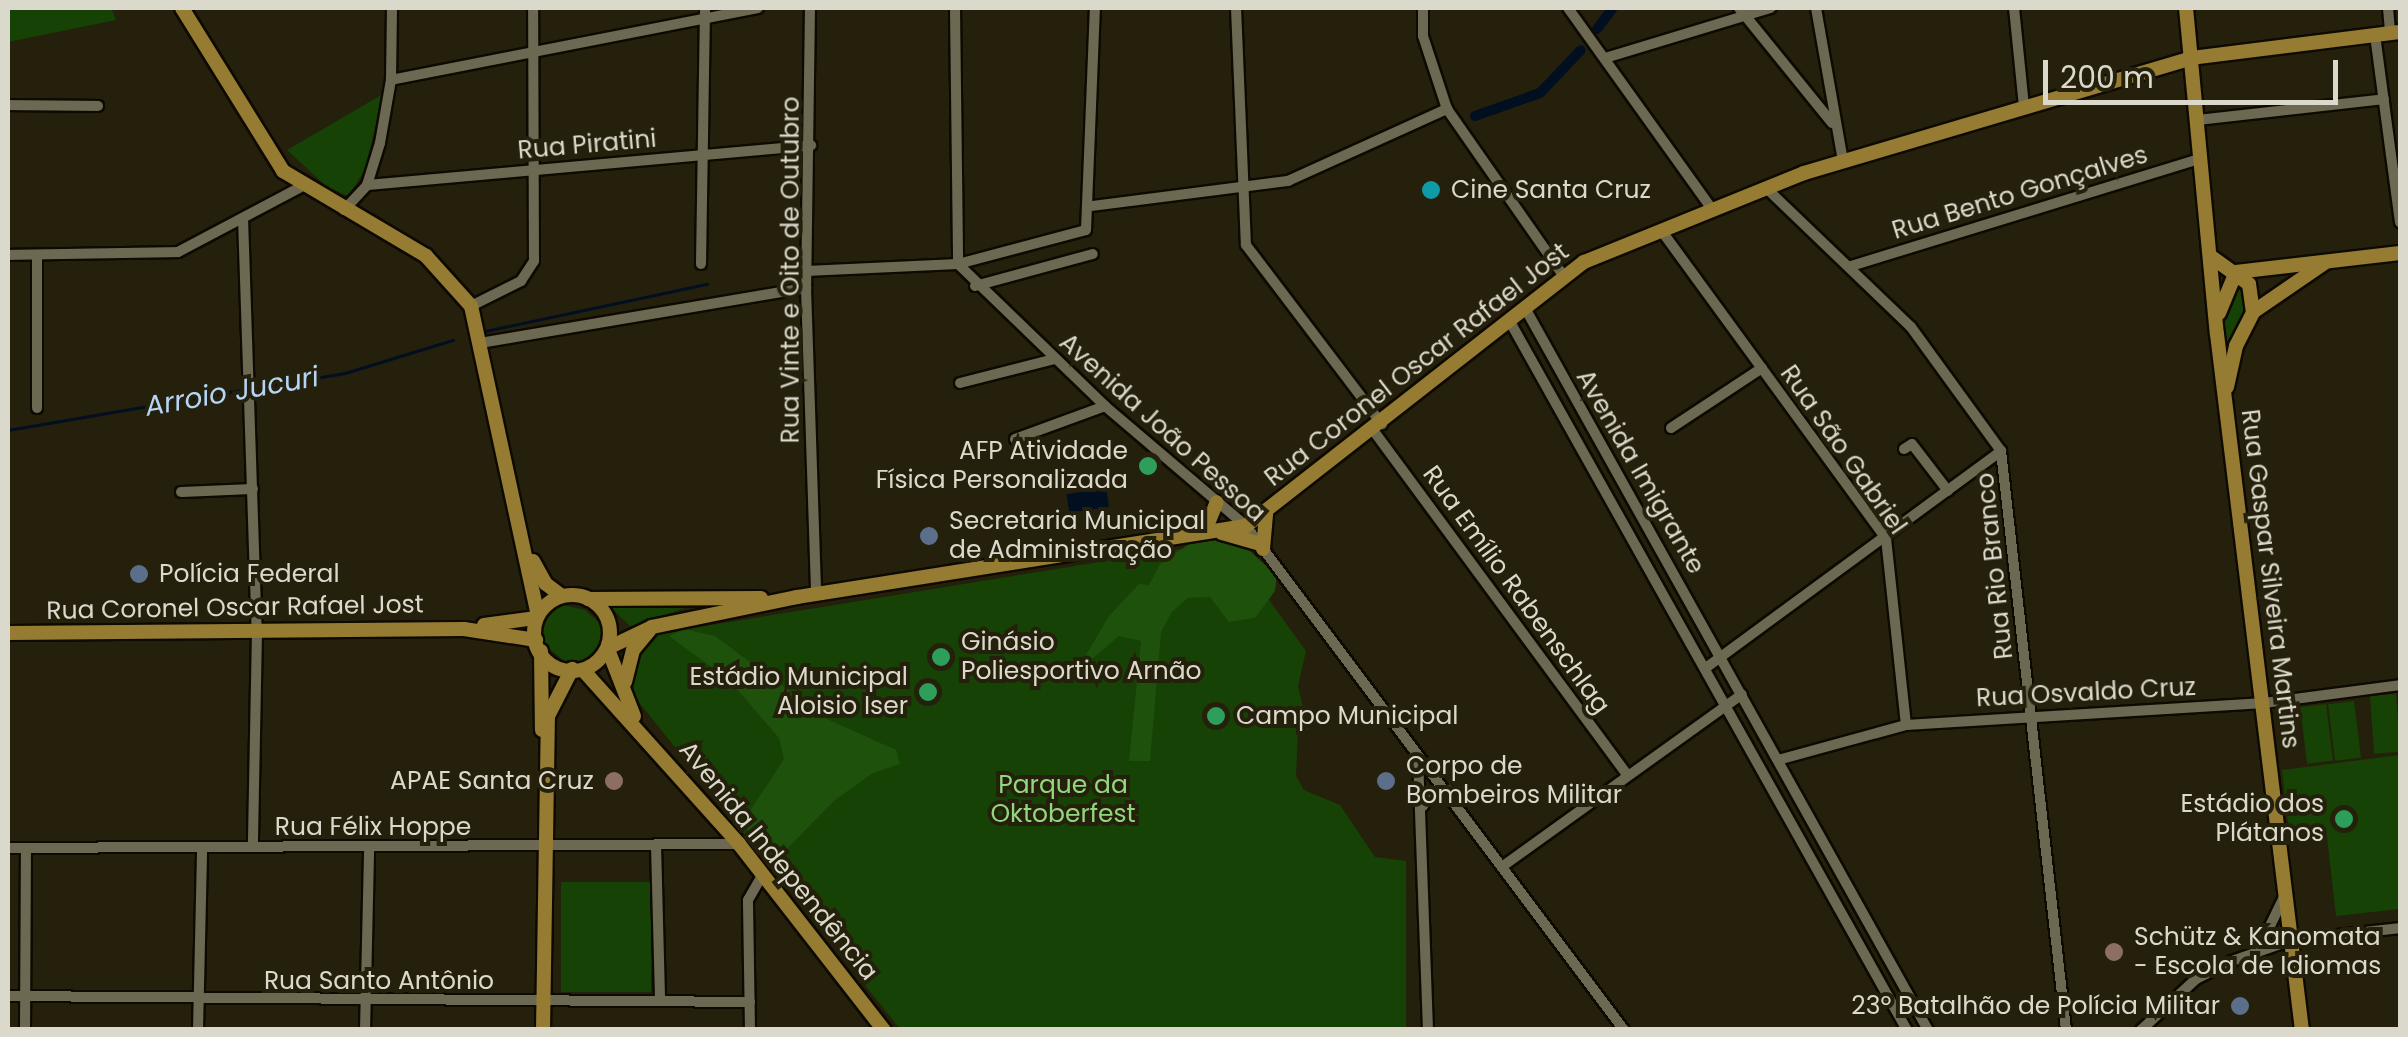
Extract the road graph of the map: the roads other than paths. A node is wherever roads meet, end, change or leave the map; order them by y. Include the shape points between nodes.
1 (182, 8) edge
2 (392, 8) edge
3 (533, 8) edge
4 (758, 8) edge
5 (810, 8) edge
6 (955, 8) edge
7 (1095, 8) edge
8 (1236, 8) edge
9 (1422, 8) edge
10 (1568, 8) edge
11 (1771, 8) edge
12 (1816, 8) edge
13 (2014, 8) edge
14 (2186, 8) edge
15 (2388, 8) edge
16 (705, 12) edge
17 (1742, 12) edge
18 (2388, 33) edge
19 (532, 52) junction
20 (1605, 58) junction
21 (2191, 58) junction
22 (392, 80) junction
23 (2384, 98) junction
24 (8, 105) edge
25 (98, 106) dead end
26 (2024, 107) junction
27 (1447, 109) junction
28 (2198, 120) junction
29 (1834, 126) junction
30 (811, 144) junction
31 (704, 154) junction
32 (2200, 158) junction
33 (1843, 161) junction
34 (534, 170) junction
35 (367, 185) junction
36 (301, 187) junction
37 (1765, 187) junction
38 (1241, 191) junction
39 (1092, 206) junction
40 (1712, 209) junction
41 (344, 210) junction
42 (243, 218) junction
43 (2400, 222) edge
44 (1661, 230) junction
45 (2400, 253) edge
46 (1093, 254) dead end
47 (8, 255) edge
48 (37, 256) junction
49 (2210, 256) junction
50 (2326, 262) junction
51 (701, 264) dead end
52 (958, 264) junction
53 (1850, 266) junction
54 (806, 271) junction
55 (2236, 272) junction
56 (1564, 277) junction
57 (975, 286) junction
58 (806, 288) junction
59 (470, 306) junction
60 (1525, 308) junction
61 (2254, 312) junction
62 (1509, 320) junction
63 (2217, 334) junction
64 (480, 343) junction
65 (1054, 359) junction
66 (1553, 360) junction
67 (1762, 368) junction
68 (1538, 370) junction
69 (960, 383) dead end
70 (2224, 397) junction
71 (1105, 406) junction
72 (37, 408) dead end
73 (1377, 427) junction
74 (1671, 428) dead end
75 (1015, 439) dead end
76 (1904, 449) dead end
77 (2001, 451) junction
78 (253, 489) junction
79 (1948, 491) junction
80 (181, 492) dead end
81 (1217, 502) junction
82 (1266, 511) junction
83 (1246, 526) junction
84 (1209, 531) junction
85 (1886, 538) junction
86 (1261, 547) junction
87 (529, 551) junction
88 (816, 593) junction
89 (562, 596) junction
90 (588, 599) junction
91 (710, 608) junction
92 (536, 615) junction
93 (652, 627) junction
94 (464, 628) junction
95 (256, 631) junction
96 (8, 633) edge
97 (538, 646) junction
98 (610, 649) junction
99 (1722, 656) junction
100 (1707, 667) junction
101 (578, 670) junction
102 (2400, 685) edge
103 (624, 688) junction
104 (1742, 694) junction
105 (2264, 703) junction
106 (1726, 704) junction
107 (2031, 715) junction
108 (636, 722) junction
109 (1906, 725) junction
110 (546, 740) junction
111 (1418, 756) junction
112 (1778, 760) junction
113 (1627, 774) junction
114 (1449, 790) junction
115 (1422, 808) junction
116 (545, 844) junction
117 (738, 844) junction
118 (656, 845) junction
119 (253, 847) junction
120 (8, 848) edge
121 (26, 848) junction
122 (202, 848) junction
123 (368, 850) junction
124 (1503, 866) junction
125 (762, 876) junction
126 (2286, 886) junction
127 (2400, 928) edge
128 (2292, 940) junction
129 (2257, 952) junction
130 (8, 996) edge
131 (25, 996) junction
132 (198, 1000) junction
133 (544, 1000) junction
134 (660, 1000) junction
135 (366, 1002) junction
136 (750, 1002) junction
137 (26, 1030) edge
138 (198, 1030) edge
139 (366, 1030) edge
140 (543, 1030) edge
141 (750, 1030) edge
142 (884, 1030) edge
143 (1428, 1030) edge
144 (1624, 1030) edge
145 (1907, 1030) edge
146 (1928, 1030) edge
147 (2066, 1030) edge
148 (2141, 1030) edge
149 (2302, 1030) edge

1 - 36 main road via 266,146
2 - 22 street
3 - 19 street
4 - 16 street
5 - 30 street, Rua Vinte e Oito de Outubro
6 - 52 street
7 - 39 street
8 - 38 street, Rua Emílio Rabenschlag
9 - 27 street via 1423,36
10 - 20 street
11 - 17 street
12 - 29 street
13 - 26 street
14 - 21 main road, Rua Gaspar Silveira Martins
15 - 18 street
16 - 19 street
16 - 31 street
17 - 20 street
17 - 29 street
18 - 21 main road, Rua Coronel Oscar Rafael Jost
18 - 23 street
19 - 22 street
19 - 34 street
20 - 40 street
21 - 26 main road, Rua Coronel Oscar Rafael Jost
21 - 28 main road, Rua Gaspar Silveira Martins
22 - 35 street
23 - 28 street
23 - 43 street
24 - 25 street
26 - 33 main road, Rua Coronel Oscar Rafael Jost
27 - 38 street via 1312,172
27 - 56 street
28 - 32 main road, Rua Gaspar Silveira Martins
29 - 33 street
30 - 31 street, Rua Piratini
30 - 54 street, Rua Vinte e Oito de Outubro
31 - 34 street, Rua Piratini
31 - 51 street
32 - 49 main road, Rua Gaspar Silveira Martins
32 - 53 street, Rua Bento Gonçalves
33 - 37 main road, Rua Coronel Oscar Rafael Jost
34 - 35 street, Rua Piratini
34 - 59 street via 532,268 521,281
35 - 41 street
36 - 41 main road
36 - 42 street
37 - 40 main road, Rua Coronel Oscar Rafael Jost
37 - 53 street, Rua Rio Branco
38 - 39 street
38 - 73 street, Rua Emílio Rabenschlag via 1250,256
39 - 52 street via 1086,230
40 - 44 main road, Rua Coronel Oscar Rafael Jost
41 - 59 main road via 434,262
42 - 48 street via 178,252
42 - 78 street
44 - 56 main road, Rua Coronel Oscar Rafael Jost
44 - 67 street, Rua São Gabriel
45 - 50 main road
46 - 57 street
47 - 48 street
48 - 72 street
49 - 55 main road
49 - 63 main road, Rua Gaspar Silveira Martins
50 - 55 main road
50 - 61 main road
52 - 54 street
52 - 57 street, Avenida João Pessoa
53 - 77 street, Rua Rio Branco via 1911,327
54 - 58 street, Rua Vinte e Oito de Outubro
55 - 61 main road via 2249,284
55 - 63 main road
56 - 60 main road, Rua Coronel Oscar Rafael Jost
57 - 65 street, Avenida João Pessoa
58 - 64 street
58 - 88 street, Rua Vinte e Oito de Outubro
59 - 64 main road
60 - 62 main road, Rua Coronel Oscar Rafael Jost
60 - 66 street, Avenida Imigrante
61 - 70 main road, Rua Gaspar Silveira Martins via 2236,346
62 - 68 street, Avenida Imigrante
62 - 73 main road, Rua Coronel Oscar Rafael Jost
63 - 70 main road, Rua Gaspar Silveira Martins
64 - 87 main road
65 - 69 street
65 - 71 street, Avenida João Pessoa
66 - 68 street
66 - 99 street, Avenida Imigrante
67 - 74 street
67 - 85 street, Rua São Gabriel
68 - 100 street, Avenida Imigrante
70 - 105 main road, Rua Gaspar Silveira Martins
71 - 75 street
71 - 81 street, Avenida João Pessoa
73 - 82 main road, Rua Coronel Oscar Rafael Jost
73 - 113 street, Rua Emílio Rabenschlag
76 - 79 street via 1912,444
77 - 79 street
77 - 107 street, Rua Rio Branco
78 - 80 street
78 - 95 street
79 - 85 street
81 - 83 street, Avenida João Pessoa
81 - 84 main road
82 - 83 main road, Rua Coronel Oscar Rafael Jost
82 - 86 main road
83 - 84 main road
83 - 86 street, Avenida João Pessoa
84 - 86 main road
84 - 88 main road
85 - 99 street
85 - 109 street, Rua São Gabriel
86 - 111 street, Avenida João Pessoa
87 - 89 main road via 546,584
87 - 92 main road
88 - 91 main road
89 - 90 main road
89 - 92 main road
90 - 91 main road
90 - 98 main road via 608,625
91 - 93 main road
92 - 94 main road, Rua Coronel Oscar Rafael Jost
92 - 97 main road
93 - 98 main road
93 - 103 main road via 633,650
94 - 95 main road, Rua Coronel Oscar Rafael Jost
94 - 97 main road, Rua Coronel Oscar Rafael Jost
95 - 96 main road, Rua Coronel Oscar Rafael Jost
95 - 119 street
97 - 101 main road
97 - 110 main road via 538,709
98 - 101 main road
98 - 103 main road, Avenida Independência
99 - 100 street
99 - 104 street, Avenida Imigrante
100 - 106 street, Avenida Imigrante
101 - 108 main road, Avenida Independência
101 - 110 main road via 553,700
102 - 105 street, Rua Osvaldo Cruz
103 - 108 main road, Avenida Independência
104 - 106 street
104 - 112 street, Avenida Imigrante
105 - 107 street, Rua Osvaldo Cruz
105 - 126 main road, Rua Gaspar Silveira Martins
106 - 113 street
106 - 145 street, Avenida Imigrante
107 - 109 street, Rua Osvaldo Cruz
107 - 147 street, Rua Rio Branco
108 - 117 main road, Avenida Independência
109 - 112 street, Rua Osvaldo Cruz
110 - 116 main road
111 - 114 street, Avenida João Pessoa
111 - 115 street
112 - 146 street, Avenida Imigrante
113 - 124 street
114 - 115 street via 1430,794
114 - 124 street, Avenida João Pessoa
115 - 143 street
116 - 118 street, Rua Félix Hoppe
116 - 123 street, Rua Félix Hoppe
116 - 133 main road
117 - 118 street, Rua Félix Hoppe
117 - 125 main road, Avenida Independência
118 - 134 street
119 - 122 street, Rua Félix Hoppe
119 - 123 street, Rua Félix Hoppe
120 - 121 street, Rua Félix Hoppe
121 - 122 street, Rua Félix Hoppe
121 - 131 street
122 - 132 street
123 - 135 street
124 - 144 street, Avenida João Pessoa
125 - 136 street via 748,900
125 - 142 main road, Avenida Independência
126 - 128 main road, Rua Gaspar Silveira Martins
126 - 129 street, Rua Gaspar Silveira Martins via 2277,919
127 - 128 street
128 - 129 street
128 - 149 main road, Rua Gaspar Silveira Martins
129 - 148 street via 2196,979
130 - 131 street, Rua Santo Antônio
131 - 132 street, Rua Santo Antônio
131 - 137 street
132 - 135 street, Rua Santo Antônio
132 - 138 street
133 - 134 street, Rua Santo Antônio
133 - 135 street, Rua Santo Antônio
133 - 140 main road
134 - 136 street, Rua Santo Antônio
135 - 139 street
136 - 141 street

